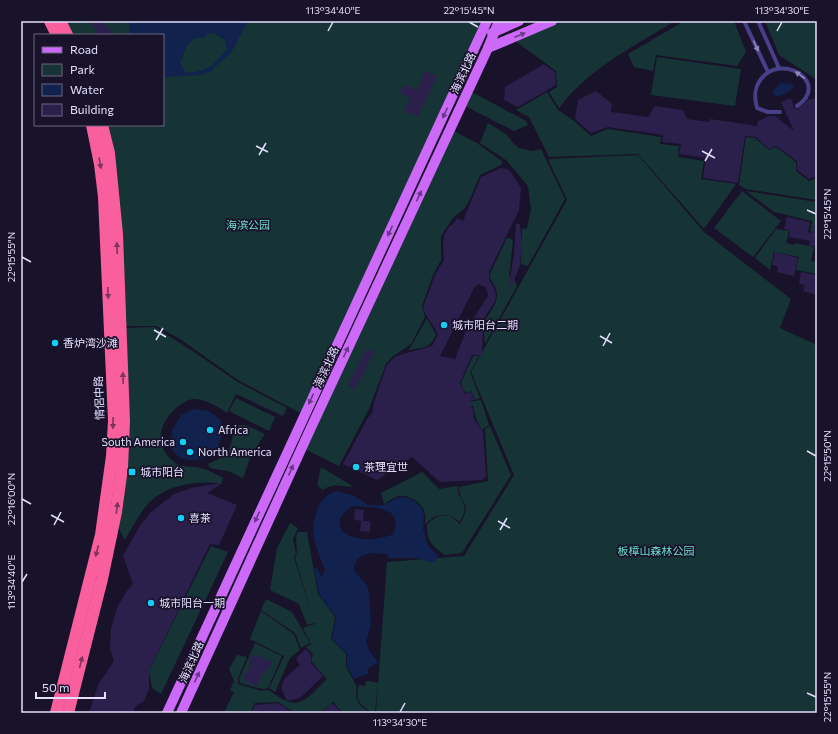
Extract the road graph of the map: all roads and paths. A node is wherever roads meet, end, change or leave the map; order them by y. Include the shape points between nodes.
1 (50, 21) edge
2 (60, 21) edge
3 (487, 21) edge
4 (499, 21) edge
5 (519, 21) edge
6 (552, 21) edge
7 (744, 21) edge
8 (758, 21) edge
9 (494, 32) junction
10 (56, 34) edge
11 (66, 34) edge
12 (479, 39) junction
13 (488, 48) junction
14 (779, 68) junction
15 (768, 72) junction
16 (797, 106) dead end
17 (780, 112) dead end
18 (92, 126) edge
19 (102, 126) edge
20 (56, 713) edge
21 (68, 713) edge
22 (167, 713) edge
23 (181, 713) edge

1 - 10 highway
2 - 11 highway
3 - 12 main road, 海滨北路
4 - 9 main road, 海滨北路
5 - 9 main road
13 -> 6 main road
7 -> 15 lane
8 - 14 lane
9 - 12 main road
9 - 13 main road, 海滨北路
12 - 13 main road
12 -> 22 main road, 海滨北路
23 -> 13 main road, 海滨北路 via 312,424
14 - 15 lane
16 -> 14 lane via 806,97 809,83 799,73
15 - 17 lane via 758,83 754,99 757,108 768,112
18 -> 20 highway, 情侶中路 via 104,197 114,421 112,456 101,535
21 -> 19 highway via 102,579 122,468 124,421 117,234 109,153

